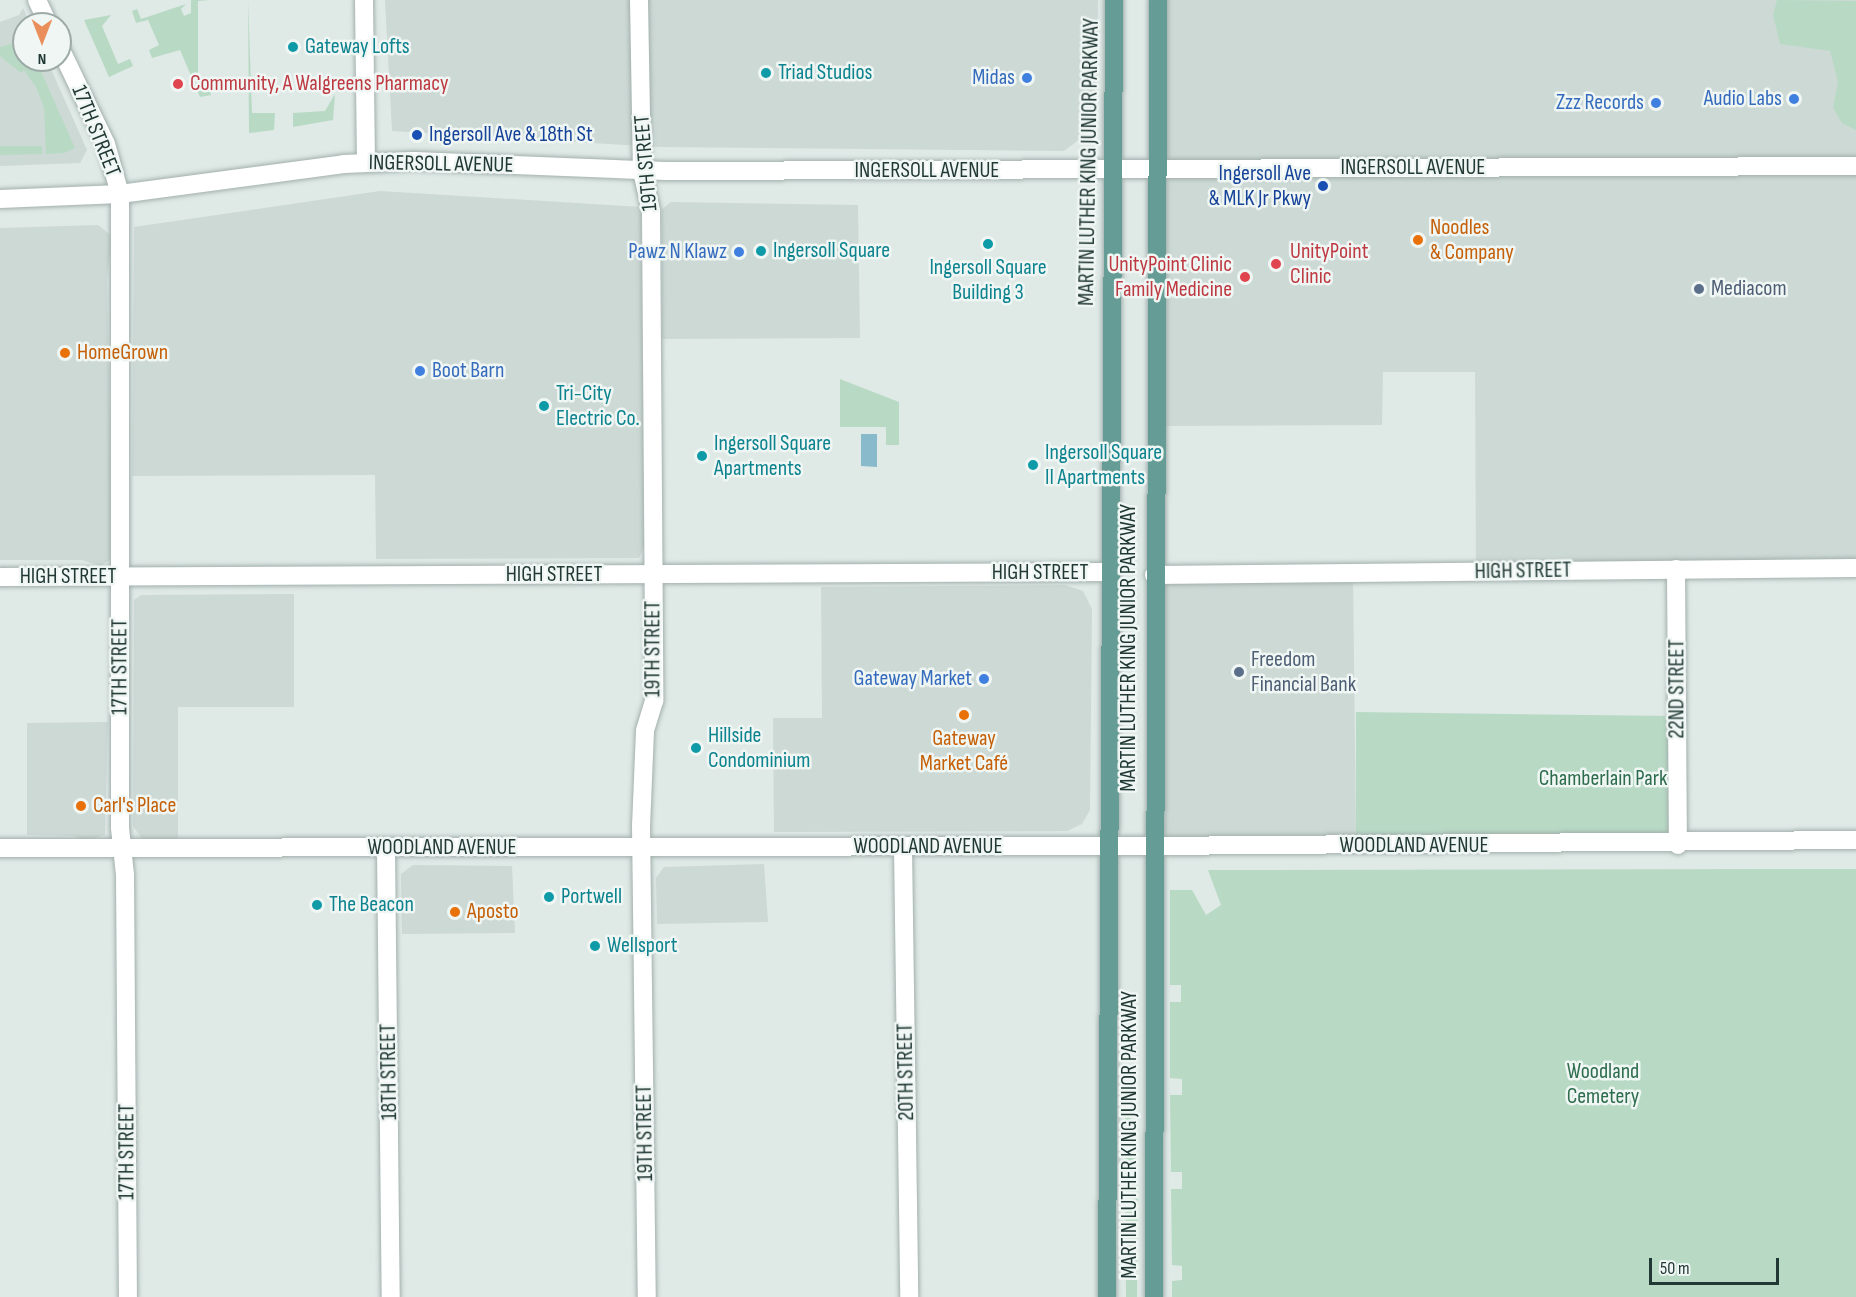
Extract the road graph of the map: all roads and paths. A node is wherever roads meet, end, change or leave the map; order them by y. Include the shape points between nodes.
1 (364, 0) edge
2 (639, 0) edge
3 (1114, 0) edge
4 (1158, 0) edge
5 (72, 72) edge
6 (366, 162) junction
7 (1856, 166) edge
8 (642, 171) junction
9 (1113, 171) junction
10 (1156, 171) junction
11 (120, 194) junction
12 (0, 199) edge
13 (1856, 568) edge
14 (1676, 569) junction
15 (1108, 572) junction
16 (653, 575) junction
17 (1154, 575) junction
18 (0, 577) edge
19 (121, 577) junction
20 (1856, 840) edge
21 (1678, 845) junction
22 (1106, 846) junction
23 (1152, 846) junction
24 (903, 847) junction
25 (0, 848) edge
26 (122, 848) junction
27 (386, 848) junction
28 (642, 848) junction
29 (128, 1297) edge
30 (391, 1297) edge
31 (647, 1297) edge
32 (909, 1297) edge
33 (1107, 1297) edge
34 (1154, 1297) edge

1 - 6 street
2 - 8 street, 19TH STREET
3 - 9 main road, MARTIN LUTHER KING JUNIOR PARKWAY
4 - 10 main road, MARTIN LUTHER KING JUNIOR PARKWAY
5 - 11 street, 17TH STREET via 106,144
6 - 8 street, INGERSOLL AVENUE
6 - 11 street, INGERSOLL AVENUE
7 - 10 street, INGERSOLL AVENUE
8 - 9 street, INGERSOLL AVENUE
8 - 16 street, 19TH STREET via 651,211
9 - 10 street, INGERSOLL AVENUE
9 - 15 main road, MARTIN LUTHER KING JUNIOR PARKWAY
10 - 17 main road, MARTIN LUTHER KING JUNIOR PARKWAY
11 - 12 street, INGERSOLL AVENUE
11 - 19 street, 17TH STREET
13 - 14 street, HIGH STREET
14 - 17 street, HIGH STREET
14 - 21 street, 22ND STREET
15 - 16 street, HIGH STREET
15 - 22 main road, MARTIN LUTHER KING JUNIOR PARKWAY
16 - 19 street, HIGH STREET
16 - 28 street, 19TH STREET via 654,701 645,731
17 - 23 main road, MARTIN LUTHER KING JUNIOR PARKWAY
18 - 19 street, HIGH STREET
19 - 26 street, 17TH STREET
20 - 21 street, WOODLAND AVENUE
21 - 23 street, WOODLAND AVENUE
22 - 23 street, WOODLAND AVENUE
22 - 24 street, WOODLAND AVENUE
22 - 33 main road, MARTIN LUTHER KING JUNIOR PARKWAY
23 - 34 main road, MARTIN LUTHER KING JUNIOR PARKWAY
24 - 28 street, WOODLAND AVENUE
24 - 32 street, 20TH STREET
25 - 26 street, WOODLAND AVENUE
26 - 27 street, WOODLAND AVENUE
26 - 29 street, 17TH STREET
27 - 28 street, WOODLAND AVENUE
27 - 30 street, 18TH STREET
28 - 31 street, 19TH STREET

